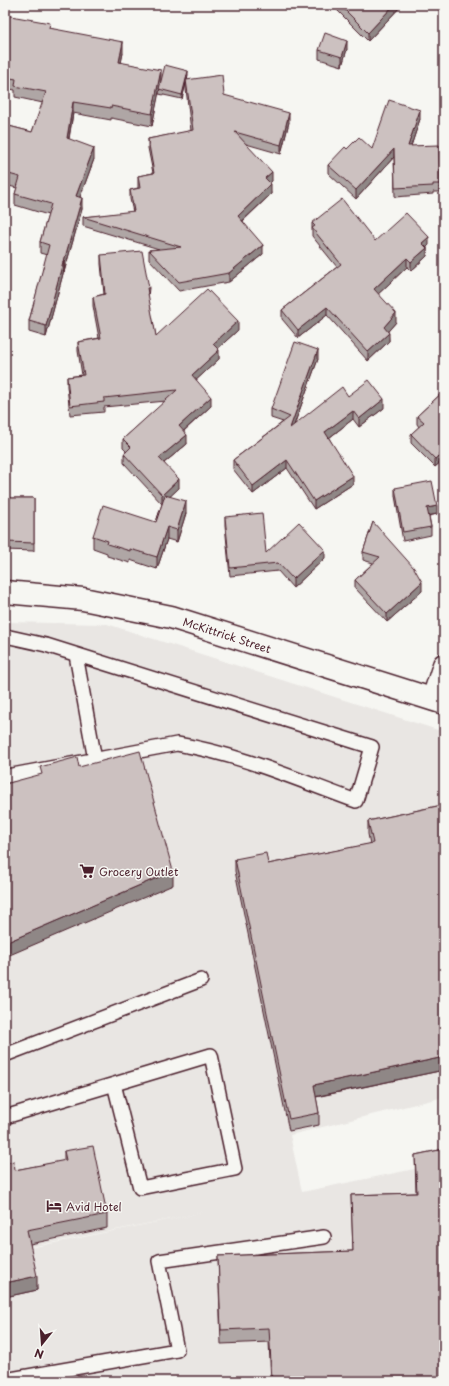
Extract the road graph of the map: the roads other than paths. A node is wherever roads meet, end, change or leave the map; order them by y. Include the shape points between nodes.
1 (5, 592) edge
2 (5, 638) edge
3 (76, 655) junction
4 (444, 665) edge
5 (438, 701) edge
6 (95, 760) junction
7 (6, 773) edge
8 (201, 980) dead end
9 (5, 1055) edge
10 (114, 1084) junction
11 (5, 1117) edge
12 (324, 1237) dead end
13 (5, 1380) edge

1 - 5 street, McKittrick Street via 84,599 170,617
2 - 3 lane via 46,645
3 - 6 lane
3 - 6 lane via 372,747 356,801 197,747 177,744
4 - 5 street
6 - 7 lane
8 - 9 lane
10 - 10 lane via 211,1055 235,1168 140,1188
10 - 11 lane
12 - 13 lane via 158,1261 177,1350

